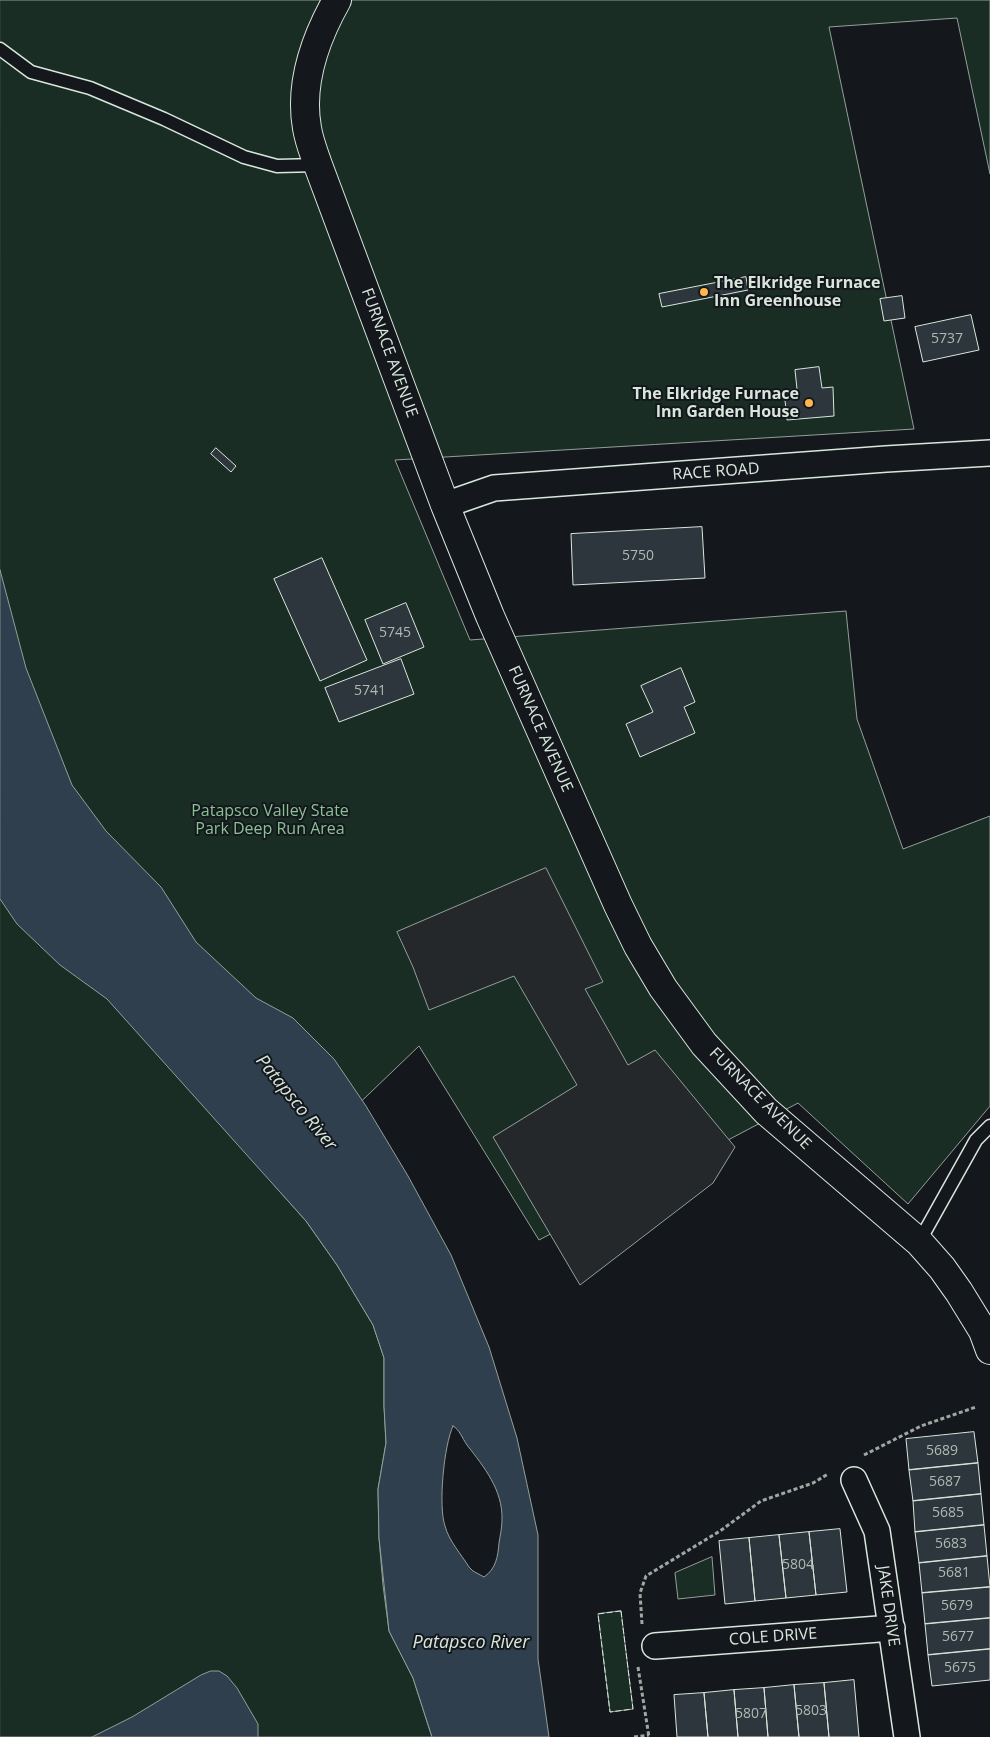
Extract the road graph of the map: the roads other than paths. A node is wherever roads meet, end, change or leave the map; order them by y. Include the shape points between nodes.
1 (337, 0) edge
2 (0, 49) edge
3 (318, 165) junction
4 (990, 453) edge
5 (444, 505) junction
6 (990, 1126) edge
7 (920, 1242) junction
8 (988, 1337) edge
9 (854, 1480) dead end
10 (892, 1628) junction
11 (645, 1645) road end
12 (907, 1737) edge

1 - 3 street, FURNACE AVENUE via 316,44 304,102 307,129
2 - 3 lane via 32,72 90,88 244,157 278,166
3 - 5 street, FURNACE AVENUE
4 - 5 street, RACE ROAD via 494,488
5 - 7 street, FURNACE AVENUE via 618,905 663,988 704,1044 766,1111
6 - 7 lane via 976,1140
7 - 8 street, FURNACE AVENUE via 942,1268
9 - 10 street, JAKE DRIVE via 878,1531
10 - 11 street, COLE DRIVE
10 - 12 street, JAKE DRIVE

